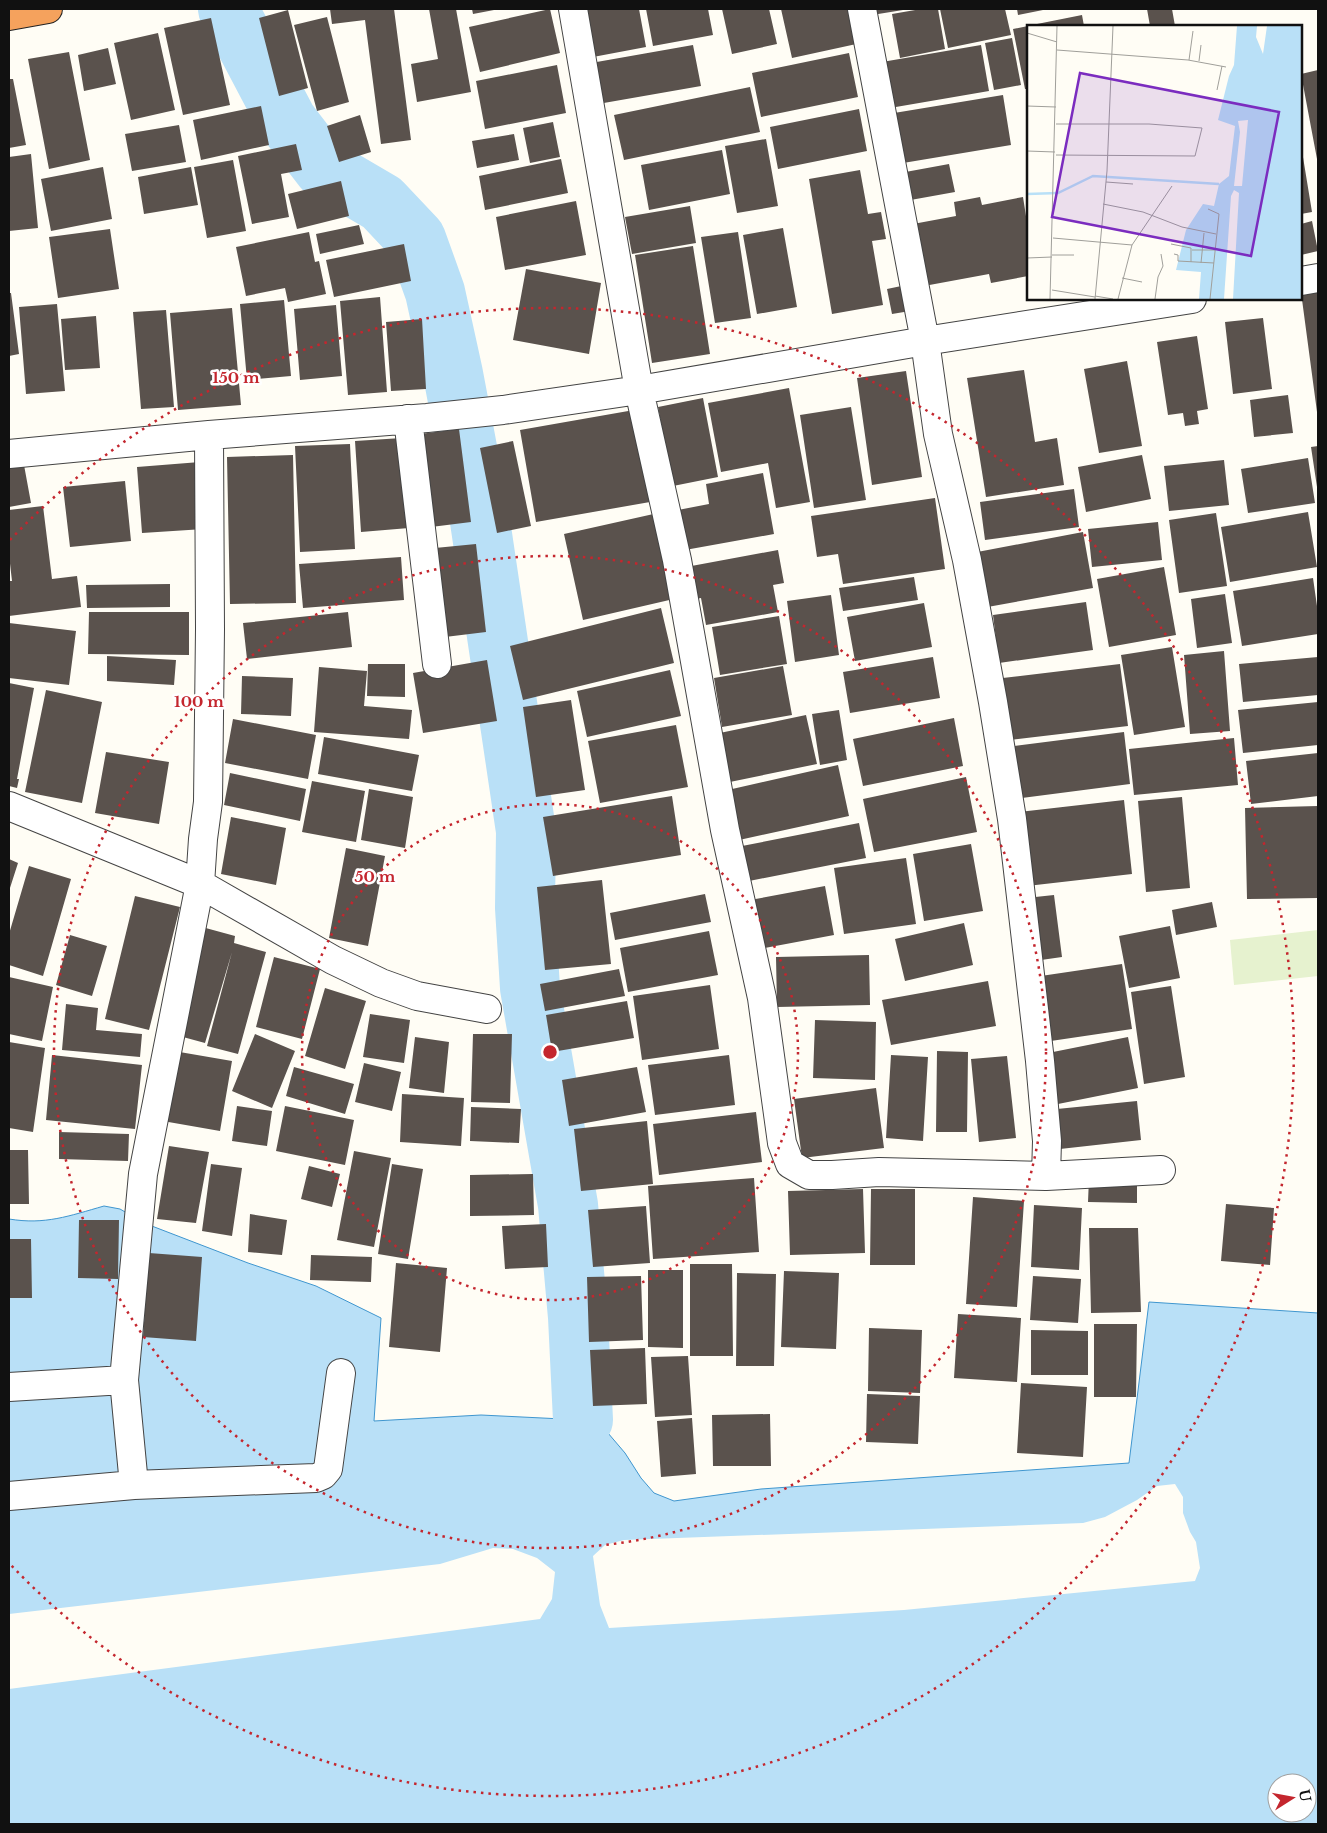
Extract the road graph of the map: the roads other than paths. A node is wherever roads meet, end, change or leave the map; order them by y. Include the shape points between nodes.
1 (48, 9) edge
2 (573, 9) edge
3 (862, 9) edge
4 (9, 16) edge
5 (1318, 278) edge
6 (1302, 281) edge
7 (1186, 300) edge
8 (925, 341) junction
9 (639, 390) junction
10 (417, 418) junction
11 (210, 435) junction
12 (9, 454) edge
13 (437, 664) dead end
14 (9, 806) edge
15 (200, 884) junction
16 (487, 1009) dead end
17 (1161, 1170) dead end
18 (1046, 1176) junction
19 (341, 1373) dead end
20 (124, 1380) junction
21 (9, 1387) edge
22 (134, 1485) junction
23 (9, 1496) edge

1 - 4 highway
2 - 9 street
3 - 8 street
5 - 6 street
7 - 8 street
8 - 9 street
8 - 18 street via 938,434 967,560 1012,819 1040,1061 1047,1141
9 - 10 street via 503,410
9 - 18 street via 677,560 725,830 762,998 782,1143 790,1164 809,1175 879,1172
10 - 11 street
10 - 13 street
11 - 12 street
11 - 15 street via 208,802
14 - 15 street
15 - 16 street via 333,960 381,983 417,996
15 - 20 street via 143,1174
17 - 18 street
19 - 22 street via 328,1469 324,1475 316,1478
20 - 21 street
20 - 22 street
22 - 23 street

